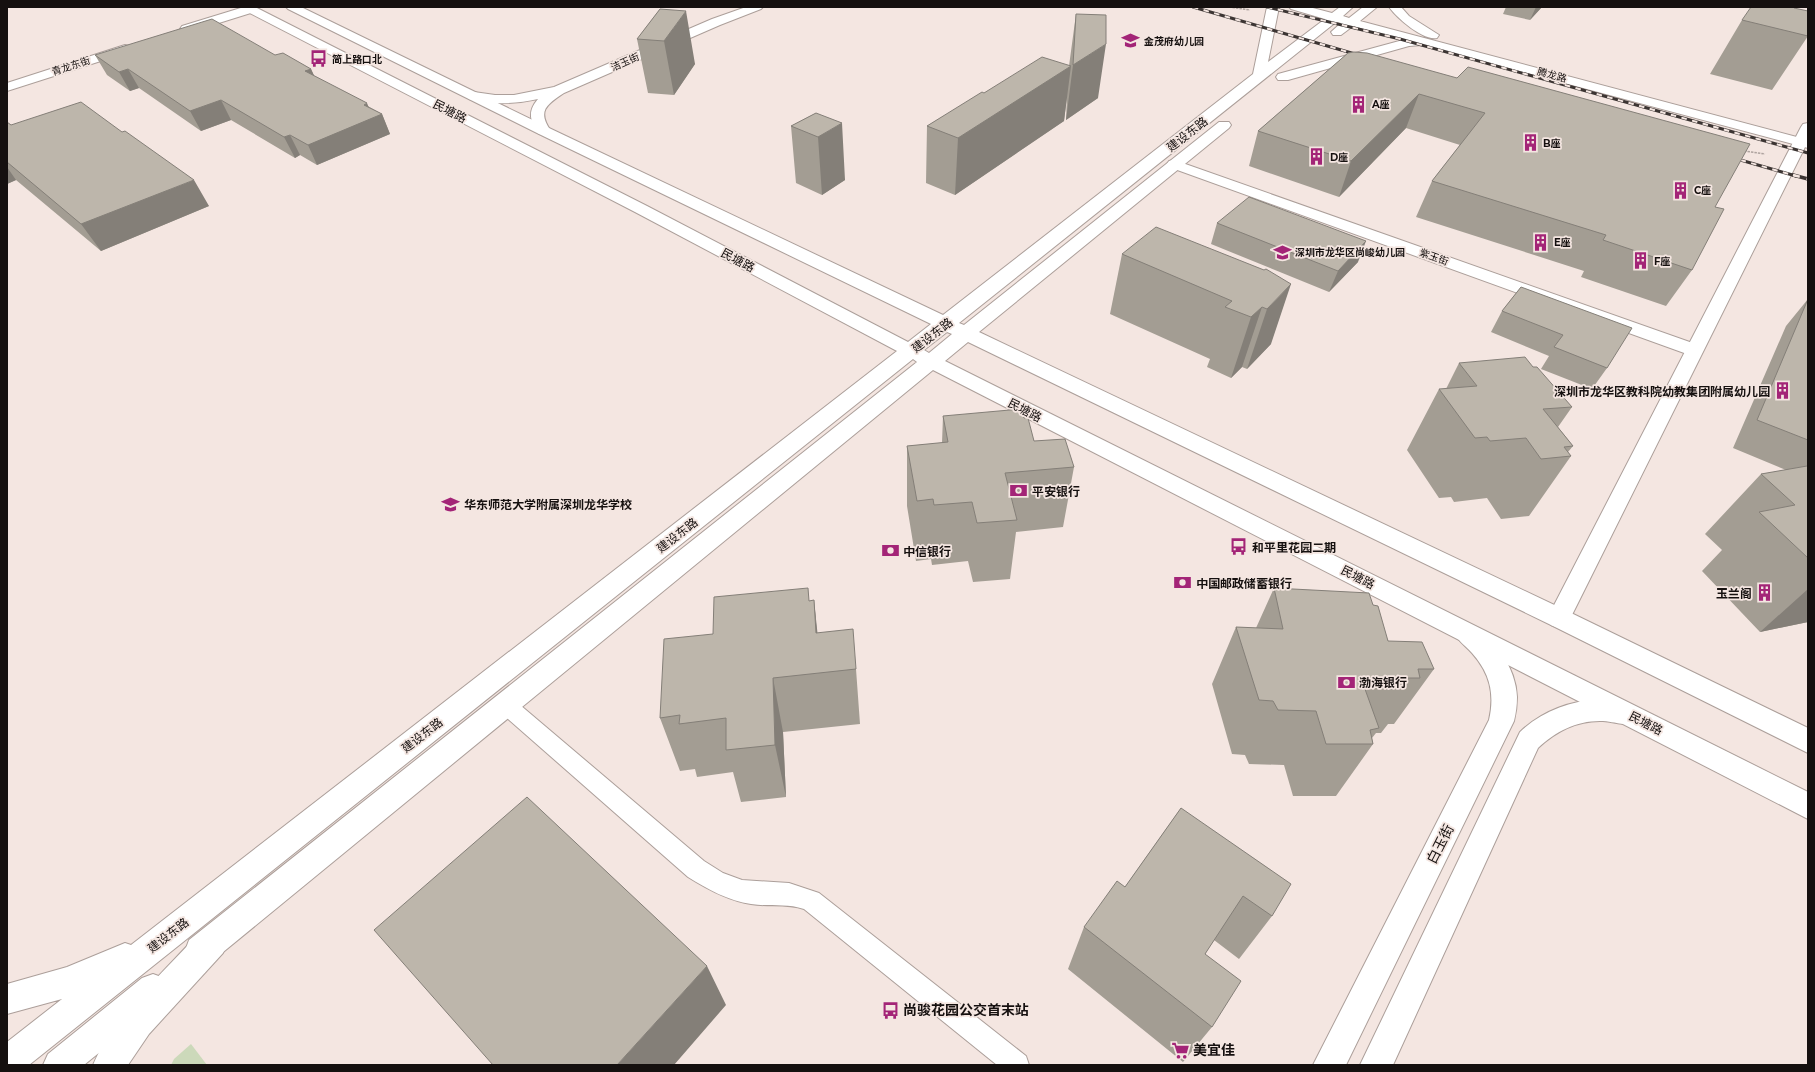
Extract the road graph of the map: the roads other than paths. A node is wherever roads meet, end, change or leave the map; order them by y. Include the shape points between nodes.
1 (292, 7) edge
2 (757, 7) edge
3 (1273, 7) edge
4 (1295, 7) edge
5 (1394, 7) edge
6 (248, 8) edge
7 (1347, 12) edge
8 (174, 33) edge
9 (1432, 39) junction
10 (136, 46) edge
11 (1259, 77) junction
12 (1283, 77) junction
13 (7, 87) edge
14 (559, 90) junction
15 (474, 96) junction
16 (544, 131) junction
17 (1806, 136) edge
18 (1174, 164) junction
19 (946, 324) junction
20 (966, 333) junction
21 (1694, 350) junction
22 (912, 351) junction
23 (932, 361) junction
24 (1559, 618) junction
25 (1460, 628) junction
26 (506, 705) junction
27 (1635, 718) junction
28 (1808, 741) edge
29 (1808, 806) edge
30 (212, 942) junction
31 (157, 944) junction
32 (7, 999) edge
33 (7, 1062) edge
34 (59, 1065) edge
35 (109, 1065) edge
36 (1017, 1065) edge
37 (1329, 1065) edge
38 (1376, 1065) edge

1 - 15 main road, 民塘路
2 - 14 main road, 洁玉街 via 716,22
3 - 11 main road
4 - 7 main road, 腾龙路
5 - 9 main road via 1405,19
6 - 8 main road
6 - 22 main road, 民塘路 via 634,205
7 - 9 main road, 腾龙路
7 - 11 main road, 建设东路
7 - 12 main road, 建设东路
9 - 12 main road via 1408,42
9 - 17 main road, 腾龙路
10 - 13 main road, 青龙东街
11 - 19 main road, 建设东路
12 - 18 main road, 建设东路
14 - 15 main road via 527,98 505,100
14 - 16 main road via 540,105 536,112 536,119
15 - 16 main road, 民塘路
16 - 19 main road, 民塘路
17 - 21 main road
18 - 20 main road, 建设东路
18 - 21 main road, 紫玉街
19 - 20 main road, 民塘路
19 - 22 main road, 建设东路
20 - 23 main road, 建设东路
20 - 24 main road, 民塘路
21 - 24 main road
22 - 23 main road, 民塘路
22 - 31 main road, 建设东路
23 - 25 main road, 民塘路
23 - 26 main road, 建设东路
24 - 28 main road, 民塘路
25 - 27 main road, 民塘路
25 - 37 main road, 白玉街 via 1478,643 1496,666 1503,680 1505,710
26 - 30 main road, 建设东路
26 - 36 lane via 707,877 733,889 751,893 798,896 811,901
27 - 29 main road, 民塘路
27 - 38 main road via 1603,709 1572,714 1546,724 1529,740
30 - 34 main road, 建设东路
30 - 35 main road via 138,1023
31 - 32 main road via 88,975 28,995
31 - 33 main road, 建设东路

